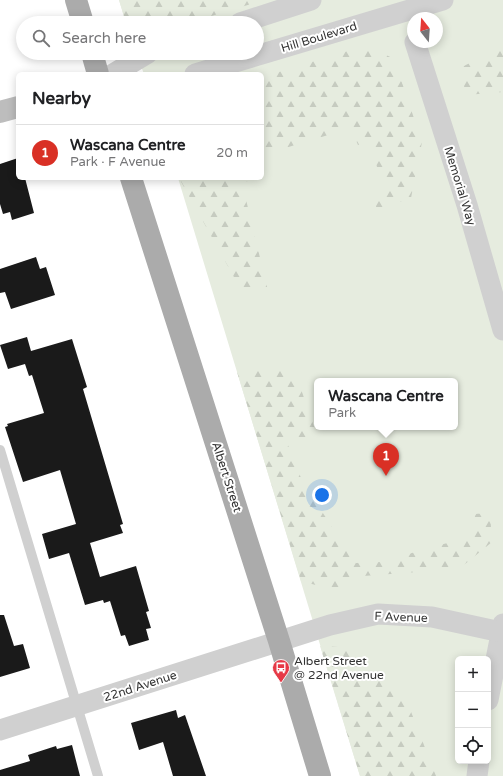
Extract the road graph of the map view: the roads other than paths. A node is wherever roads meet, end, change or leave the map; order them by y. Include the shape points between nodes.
1 (76, 0) edge
2 (311, 0) edge
3 (443, 0) edge
4 (403, 6) edge
5 (81, 16) edge
6 (262, 16) edge
7 (407, 18) edge
8 (417, 48) edge
9 (264, 51) edge
10 (94, 60) edge
11 (136, 60) edge
12 (238, 60) edge
13 (97, 72) edge
14 (116, 72) edge
15 (201, 72) edge
16 (16, 108) edge
17 (0, 112) edge
18 (132, 180) edge
19 (503, 330) edge
20 (0, 450) edge
21 (502, 628) edge
22 (279, 641) junction
23 (490, 692) edge
24 (77, 706) junction
25 (0, 730) edge
26 (479, 764) edge
27 (98, 776) edge
28 (320, 776) edge
29 (477, 776) edge

1 - 5 main road
2 - 6 street
3 - 4 street, Hill Boulevard
4 - 7 street
4 - 9 street, Hill Boulevard
8 - 19 street, Memorial Way via 467,205
10 - 13 main road
11 - 14 street
12 - 15 street, Hill Boulevard
16 - 17 street
18 - 22 main road, Albert Street
20 - 24 lane
21 - 22 street, F Avenue via 432,617 378,614 330,624
21 - 23 street
22 - 24 street, 22nd Avenue
22 - 28 main road, Albert Street
24 - 25 street, 22nd Avenue
24 - 27 lane
26 - 29 street

